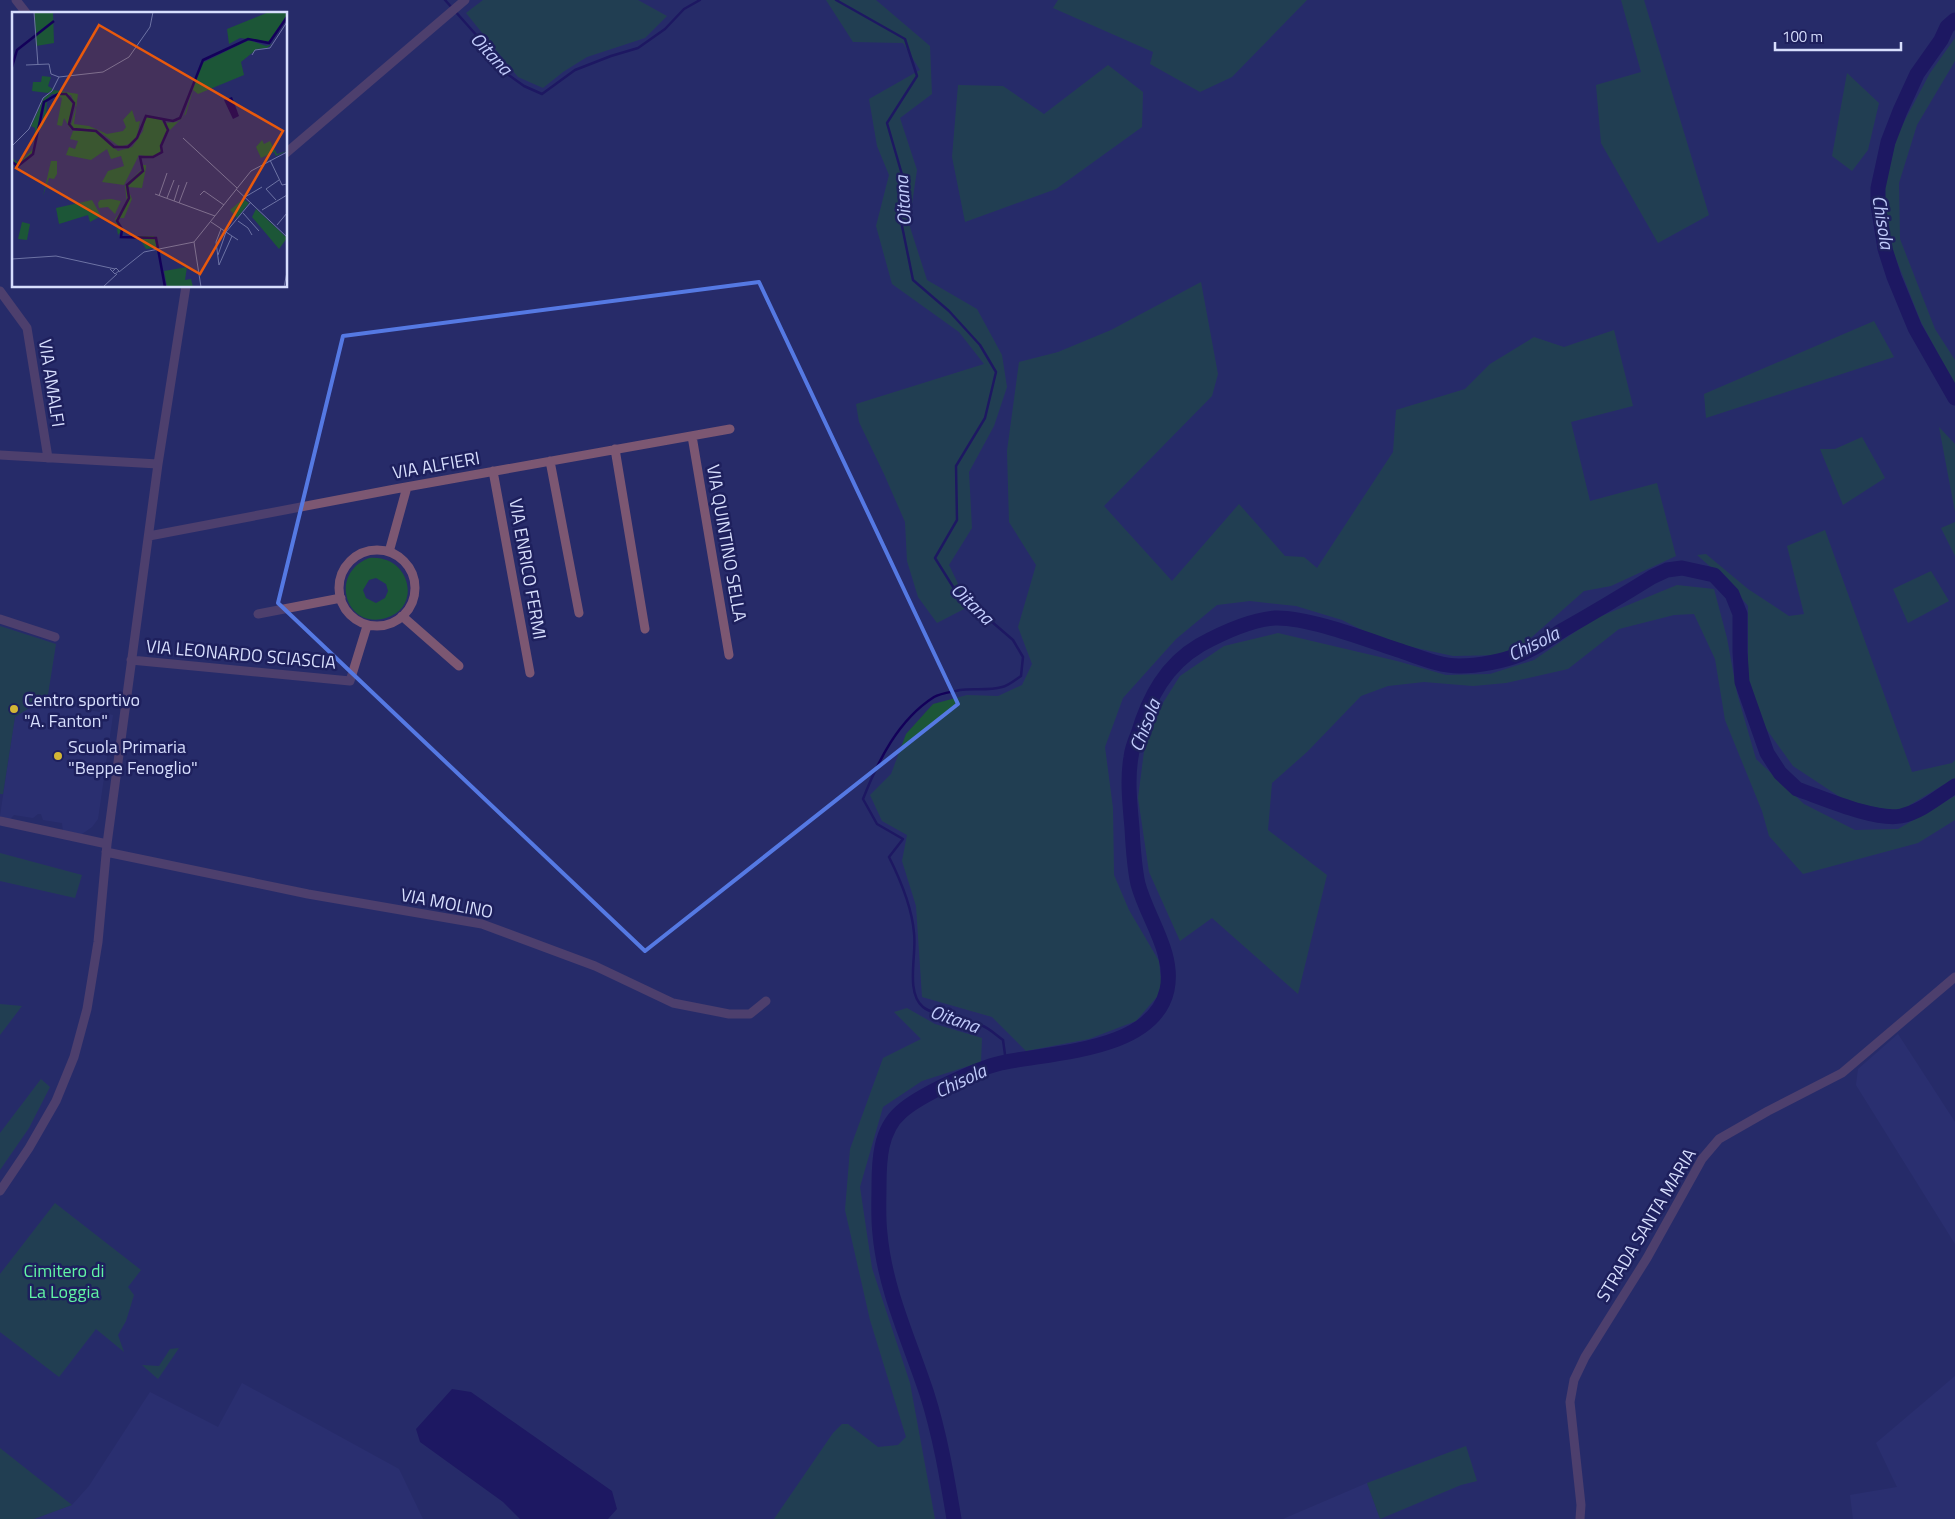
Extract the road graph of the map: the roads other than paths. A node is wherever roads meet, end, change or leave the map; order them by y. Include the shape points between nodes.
1 (16, 0) edge
2 (462, 3) edge
3 (25, 12) edge
4 (288, 151) edge
5 (186, 288) edge
6 (0, 292) edge
7 (730, 429) dead end
8 (692, 436) junction
9 (615, 449) junction
10 (0, 455) edge
11 (48, 458) junction
12 (550, 461) junction
13 (158, 464) junction
14 (493, 471) junction
15 (407, 487) junction
16 (149, 536) junction
17 (389, 552) junction
18 (341, 598) junction
19 (579, 613) dead end
20 (258, 614) dead end
21 (402, 616) junction
22 (0, 619) edge
23 (367, 626) junction
24 (645, 629) dead end
25 (55, 637) dead end
26 (729, 655) dead end
27 (131, 660) junction
28 (458, 666) dead end
29 (530, 673) dead end
30 (0, 821) edge
31 (106, 848) junction
32 (1955, 977) edge
33 (766, 1001) dead end
34 (0, 1191) edge
35 (1580, 1519) edge

1 - 3 street
2 - 4 street
5 - 13 street
6 - 11 street, VIA AMALFI via 27,328
7 - 8 street, VIA ALFIERI
8 - 9 street, VIA ALFIERI
8 - 26 street, VIA QUINTINO SELLA
9 - 12 street, VIA ALFIERI
9 - 24 street
10 - 11 street
11 - 13 street
12 - 14 street, VIA ALFIERI
12 - 19 street
13 - 16 street
14 - 15 street, VIA ALFIERI
14 - 29 street, VIA ENRICO FERMI
15 - 16 street, VIA ALFIERI
15 - 17 street
16 - 27 street
17 - 18 street via 364,552 353,558 340,580
17 - 21 street via 407,565 414,581 414,597
18 - 20 street
18 - 23 street via 350,614
21 - 23 street via 383,625
21 - 28 street
22 - 25 street
23 - 27 street, VIA LEONARDO SCIASCIA via 350,681
27 - 31 street
30 - 31 street, VIA MOLINO
31 - 33 street, VIA MOLINO via 308,894 482,924 595,966 682,1005 729,1014 750,1014
31 - 34 street via 98,942 87,1009 74,1057 56,1101 30,1148
32 - 35 street, STRADA SANTA MARIA via 1842,1073 1719,1139 1702,1158 1574,1380 1570,1402

